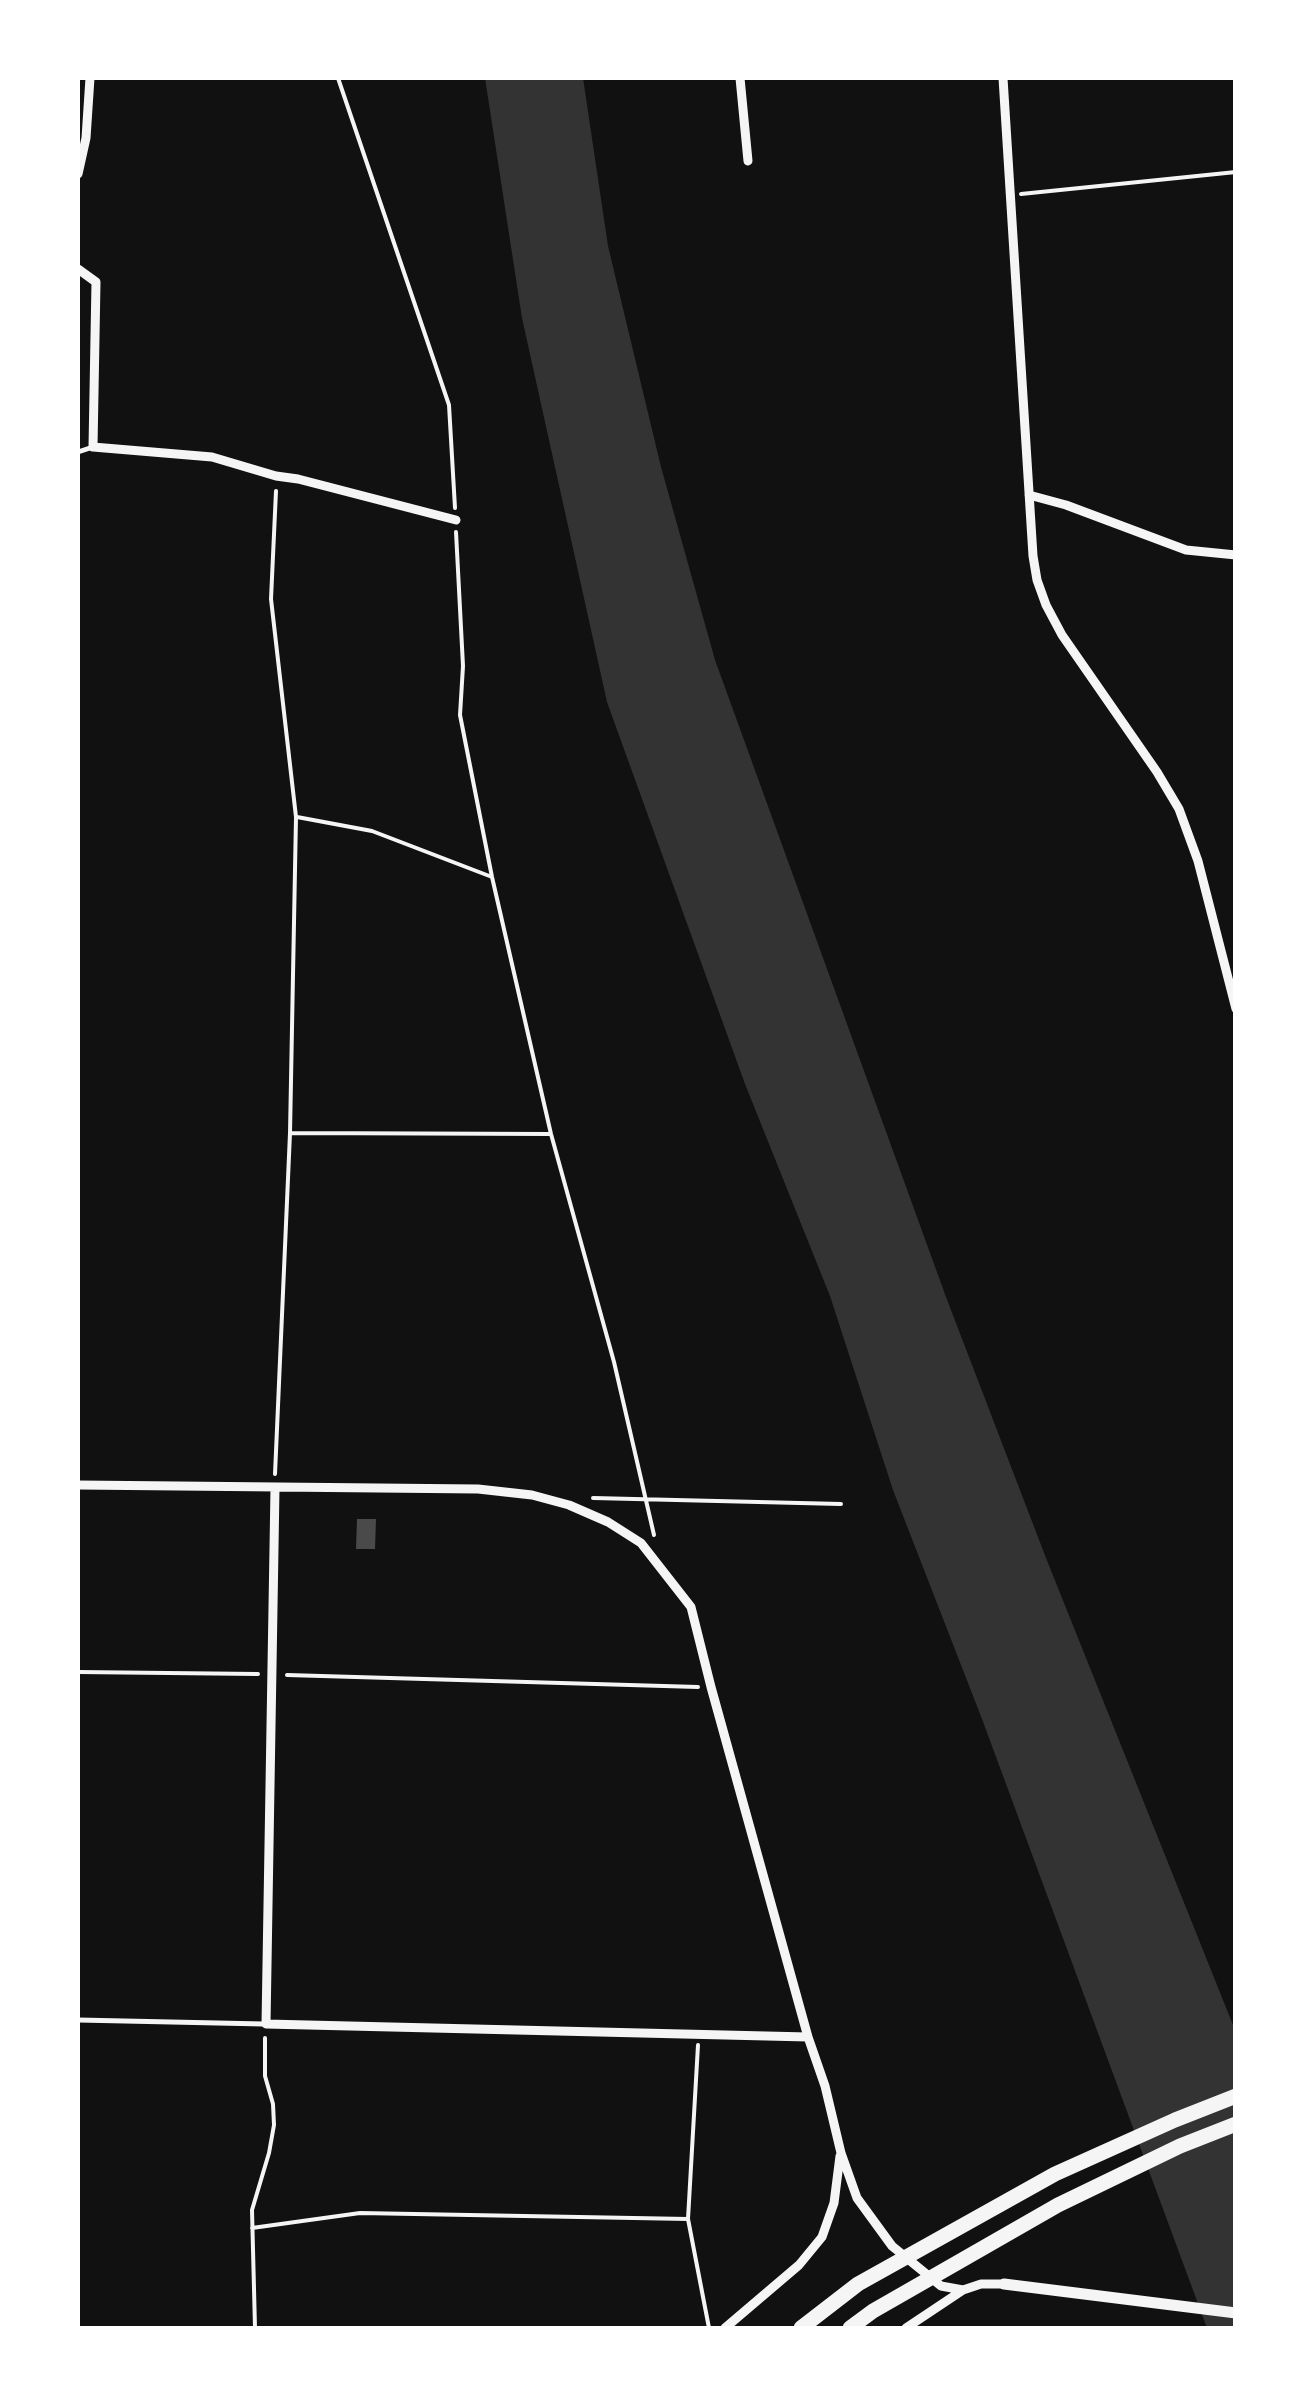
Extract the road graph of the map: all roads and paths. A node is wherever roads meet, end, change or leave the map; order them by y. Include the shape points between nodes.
1 (90, 78) edge
2 (338, 78) edge
3 (740, 78) edge
4 (1003, 78) edge
5 (748, 161) dead end
6 (1236, 172) edge
7 (78, 174) edge
8 (1010, 195) junction
9 (78, 269) edge
10 (94, 446) junction
11 (78, 452) edge
12 (276, 476) junction
13 (1029, 494) junction
14 (456, 520) junction
15 (1236, 555) edge
16 (296, 817) junction
17 (492, 878) junction
18 (1236, 1009) edge
19 (290, 1133) junction
20 (551, 1134) junction
21 (78, 1485) edge
22 (274, 1488) junction
23 (588, 1498) dead end
24 (646, 1498) junction
25 (841, 1504) dead end
26 (654, 1533) dead end
27 (78, 1672) edge
28 (273, 1674) junction
29 (711, 1687) junction
30 (78, 2020) edge
31 (266, 2024) junction
32 (699, 2034) junction
33 (808, 2037) junction
34 (1236, 2096) edge
35 (1236, 2124) edge
36 (840, 2153) junction
37 (688, 2219) junction
38 (252, 2228) junction
39 (1004, 2284) joint
40 (963, 2290) junction
41 (1236, 2313) edge
42 (255, 2328) edge
43 (709, 2328) edge
44 (724, 2328) edge
45 (801, 2328) edge
46 (850, 2328) edge
47 (906, 2328) edge

1 - 7 street
2 - 14 path via 449,405
3 - 5 street
4 - 8 street
6 - 8 path
8 - 13 street
9 - 10 street via 96,282
10 - 11 lane
10 - 12 street via 212,457
12 - 14 street
12 - 16 path via 272,599
13 - 15 street via 1186,550
13 - 18 street via 1041,592 1062,635 1179,809
14 - 17 path via 460,716
16 - 17 path via 372,830
16 - 19 path
17 - 20 path
19 - 20 path
19 - 22 path
20 - 24 path
21 - 22 street
22 - 28 street
22 - 29 street via 478,1489 548,1499 592,1514 641,1544 692,1606
23 - 24 path
24 - 25 path
24 - 26 path
27 - 28 path
28 - 29 path
28 - 31 street
29 - 33 street
30 - 31 lane
31 - 32 street
31 - 38 path via 265,2076 274,2125
32 - 33 street
32 - 37 path
33 - 36 street
34 - 45 highway via 1056,2174 858,2284
35 - 46 highway via 1058,2205
36 - 40 street via 857,2198 892,2246 941,2286
36 - 44 street via 822,2237
37 - 38 path via 360,2213
37 - 43 path
38 - 42 path
39 - 40 street
39 - 41 street
40 - 47 street

